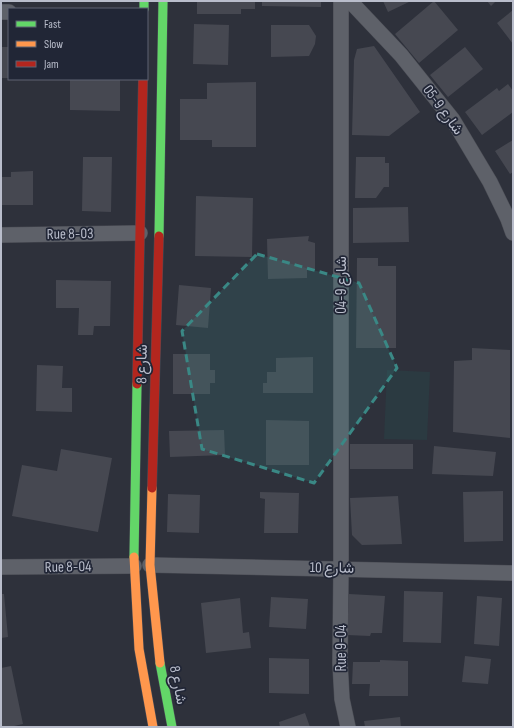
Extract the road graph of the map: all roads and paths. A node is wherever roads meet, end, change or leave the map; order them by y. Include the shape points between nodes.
1 (163, 1) edge
2 (341, 1) edge
3 (350, 1) edge
4 (143, 80) edge
5 (140, 233) junction
6 (513, 233) edge
7 (1, 235) edge
8 (150, 565) junction
9 (134, 566) junction
10 (1, 568) edge
11 (341, 568) junction
12 (513, 573) edge
13 (153, 727) edge
14 (172, 727) edge
15 (348, 727) edge

1 - 8 highway, شارع 8
2 - 11 street, شارع 9-04
3 - 6 street, شارع 9-05 via 401,55 453,120 490,182
4 - 5 highway, شارع 8
5 - 7 street, Rue 8-03
5 - 9 highway, شارع 8
8 - 11 street, شارع 10
8 - 14 highway, شارع 8 via 158,653
9 - 10 street, Rue 8-04
9 - 13 highway, شارع 8 via 139,649
11 - 12 street, شارع 10
11 - 15 street, Rue 9-04 via 340,664 342,699

